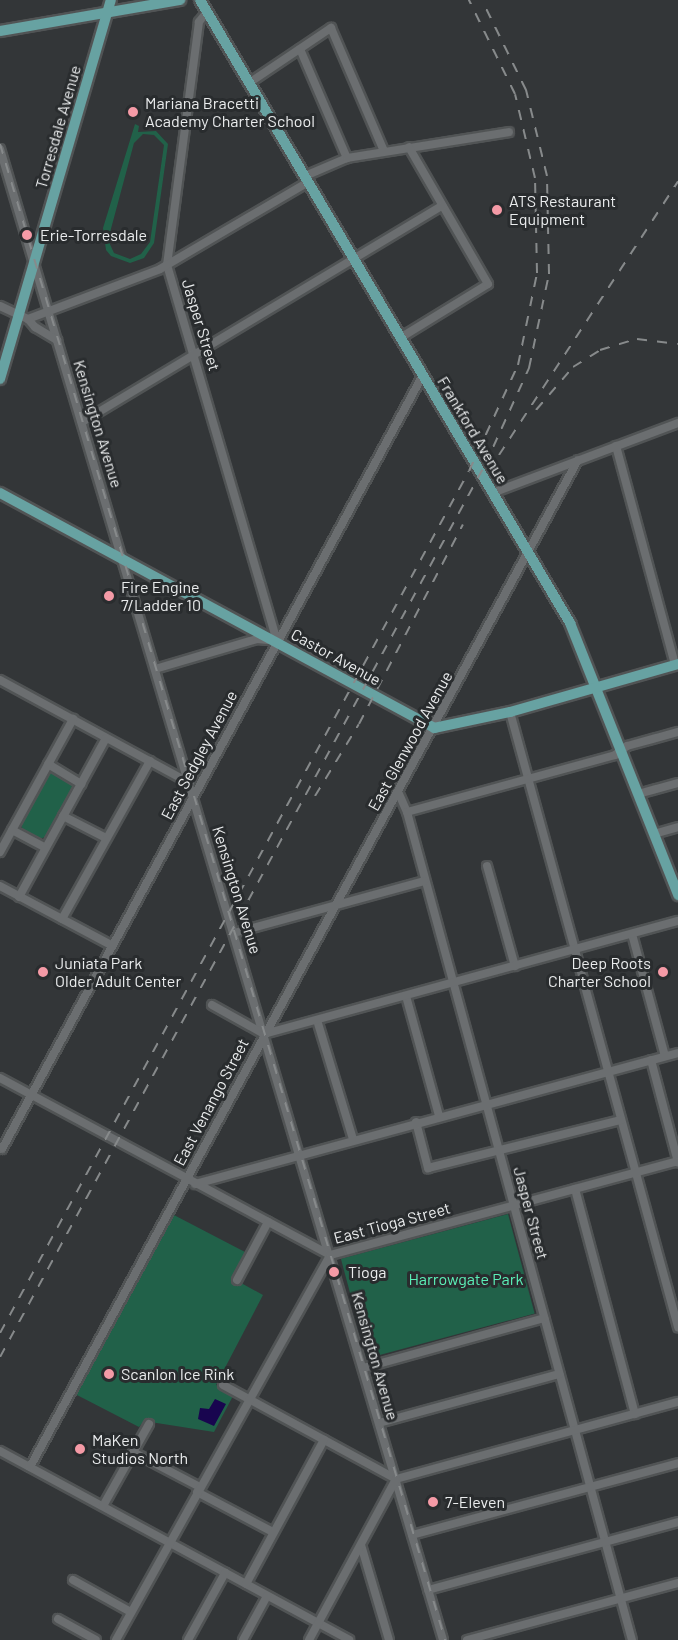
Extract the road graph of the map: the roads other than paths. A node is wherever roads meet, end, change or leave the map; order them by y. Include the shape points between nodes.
1 (111, 0) edge
2 (180, 0) edge
3 (200, 0) edge
4 (207, 12) junction
5 (107, 14) junction
6 (0, 31) edge
7 (300, 49) junction
8 (249, 83) junction
9 (509, 132) dead end
10 (409, 147) junction
11 (0, 149) edge
12 (384, 151) junction
13 (347, 158) junction
14 (307, 179) junction
15 (442, 206) junction
16 (354, 259) junction
17 (34, 262) junction
18 (167, 265) junction
19 (0, 306) edge
20 (49, 312) junction
21 (23, 317) junction
22 (400, 338) junction
23 (57, 340) junction
24 (196, 356) junction
25 (423, 375) junction
26 (0, 379) edge
27 (82, 422) junction
28 (678, 423) edge
29 (616, 446) junction
30 (578, 460) junction
31 (0, 493) edge
32 (492, 493) junction
33 (528, 554) junction
34 (122, 557) junction
35 (278, 642) junction
36 (677, 664) edge
37 (155, 669) junction
38 (0, 680) edge
39 (597, 686) junction
40 (510, 712) junction
41 (73, 719) junction
42 (434, 728) junction
43 (678, 732) edge
44 (106, 738) junction
45 (621, 752) junction
46 (150, 761) junction
47 (48, 764) junction
48 (529, 779) junction
49 (190, 783) junction
50 (678, 783) edge
51 (81, 784) junction
52 (399, 794) junction
53 (638, 794) junction
54 (194, 798) junction
55 (407, 812) junction
56 (63, 816) junction
57 (678, 827) edge
58 (12, 830) junction
59 (654, 834) junction
60 (106, 838) junction
61 (46, 848) junction
62 (0, 852) edge
63 (487, 866) dead end
64 (674, 873) edge
65 (424, 881) junction
66 (0, 886) edge
67 (678, 895) edge
68 (19, 897) junction
69 (337, 906) junction
70 (63, 919) junction
71 (678, 921) edge
72 (234, 933) junction
73 (632, 934) junction
74 (111, 945) junction
75 (576, 949) junction
76 (515, 966) junction
77 (453, 983) junction
78 (406, 996) junction
79 (212, 1005) dead end
80 (317, 1020) junction
81 (264, 1034) junction
82 (678, 1053) edge
83 (665, 1056) junction
84 (651, 1060) junction
85 (608, 1071) junction
86 (0, 1078) edge
87 (32, 1096) junction
88 (486, 1104) junction
89 (439, 1116) junction
90 (621, 1120) junction
91 (416, 1122) junction
92 (353, 1139) junction
93 (2, 1149) dead end
94 (499, 1150) junction
95 (299, 1154) junction
96 (678, 1162) edge
97 (636, 1173) junction
98 (191, 1181) junction
99 (574, 1189) junction
100 (514, 1205) junction
101 (268, 1222) junction
102 (330, 1255) junction
103 (237, 1280) dead end
104 (544, 1318) junction
105 (678, 1327) edge
106 (363, 1368) junction
107 (559, 1374) junction
108 (223, 1384) dead end
109 (249, 1398) junction
110 (678, 1402) edge
111 (635, 1413) junction
112 (378, 1423) junction
113 (149, 1424) dead end
114 (574, 1430) junction
115 (324, 1440) junction
116 (0, 1451) edge
117 (133, 1452) junction
118 (678, 1463) edge
119 (30, 1467) junction
120 (396, 1479) junction
121 (590, 1487) junction
122 (199, 1489) junction
123 (103, 1506) junction
124 (678, 1522) edge
125 (273, 1532) junction
126 (412, 1535) junction
127 (170, 1542) junction
128 (606, 1542) junction
129 (361, 1545) junction
130 (225, 1573) junction
131 (73, 1580) dead end
132 (678, 1583) edge
133 (246, 1584) junction
134 (428, 1590) junction
135 (267, 1596) junction
136 (620, 1599) junction
137 (131, 1612) junction
138 (58, 1619) dead end
139 (318, 1624) junction
140 (96, 1640) edge
141 (116, 1640) edge
142 (188, 1640) edge
143 (243, 1640) edge
144 (309, 1640) edge
145 (349, 1640) edge
146 (389, 1640) edge
147 (443, 1640) edge
148 (467, 1640) edge
149 (632, 1640) edge

1 - 5 main road, Torresdale Avenue
2 - 5 main road
3 - 4 main road, Frankford Avenue
4 - 8 main road, Frankford Avenue
4 - 18 street, Jasper Street via 199,22
5 - 6 main road
5 - 17 main road, Torresdale Avenue
7 - 8 street
7 - 12 street via 331,28
7 - 13 street
8 - 14 main road, Frankford Avenue
9 - 10 street
10 - 12 street
10 - 15 street
11 - 17 street, Kensington Avenue
12 - 13 street
13 - 14 street
14 - 16 main road, Frankford Avenue
14 - 18 street
15 - 16 street
15 - 22 street via 488,284
16 - 22 main road, Frankford Avenue
16 - 24 street
17 - 20 street, Kensington Avenue
17 - 21 main road, Torresdale Avenue
18 - 20 street
18 - 24 street, Jasper Street
19 - 21 street
20 - 21 street
20 - 23 street, Kensington Avenue
21 - 23 street
21 - 26 main road, Torresdale Avenue
22 - 25 main road, Frankford Avenue
23 - 27 street, Kensington Avenue
24 - 27 street
24 - 35 street, Jasper Street
25 - 32 main road, Frankford Avenue
25 - 35 street, East Sedgley Avenue
27 - 34 street, Kensington Avenue
28 - 29 street
29 - 30 street
29 - 36 street
30 - 32 street
30 - 33 street, East Glenwood Avenue
31 - 34 main road, Castor Avenue
32 - 33 main road, Frankford Avenue
33 - 39 main road, Frankford Avenue via 570,623
33 - 42 street, East Glenwood Avenue
34 - 35 main road, Castor Avenue
34 - 37 street, Kensington Avenue
35 - 37 street via 258,639
35 - 42 main road, Castor Avenue
35 - 54 street, East Sedgley Avenue
36 - 39 main road
37 - 49 street, Kensington Avenue
38 - 41 street
39 - 40 main road
39 - 45 main road, Frankford Avenue
40 - 42 main road
40 - 48 street
41 - 44 street
41 - 47 street
42 - 52 street, East Glenwood Avenue
43 - 45 street
44 - 46 street
44 - 51 street
45 - 48 street
45 - 53 main road, Frankford Avenue
46 - 49 street
46 - 60 street
47 - 51 street
47 - 58 street
48 - 55 street
48 - 75 street
49 - 54 street, Kensington Avenue
50 - 53 street
51 - 56 street
52 - 55 street, Jasper Street
52 - 69 street, East Glenwood Avenue
53 - 59 main road, Frankford Avenue
54 - 72 street, Kensington Avenue
54 - 74 street, East Sedgley Avenue
55 - 65 street, Jasper Street
56 - 60 street
56 - 61 street
57 - 59 street
58 - 61 street
58 - 62 street
59 - 64 main road, Frankford Avenue
60 - 70 street
61 - 68 street
63 - 76 street
64 - 67 main road, Frankford Avenue
65 - 69 street
65 - 77 street, Jasper Street
66 - 68 street
68 - 70 street
69 - 72 street
69 - 81 street, East Glenwood Avenue
70 - 74 street
71 - 73 street, East Venango Street
72 - 81 street, Kensington Avenue
73 - 75 street, East Venango Street
73 - 83 street
74 - 87 street, East Sedgley Avenue
75 - 76 street, East Venango Street
75 - 85 street
76 - 77 street, East Venango Street
77 - 78 street, East Venango Street
77 - 88 street, Jasper Street
78 - 80 street, East Venango Street
78 - 89 street
79 - 81 street
80 - 81 street, East Venango Street
80 - 92 street
81 - 95 street, Kensington Avenue
81 - 98 street, East Venango Street
82 - 83 street
83 - 84 street
84 - 85 street
84 - 96 street
85 - 88 street
85 - 90 street
86 - 87 street
87 - 93 street, East Sedgley Avenue
87 - 98 street
88 - 89 street
88 - 94 street, Jasper Street
89 - 91 street
90 - 94 street
90 - 97 street
91 - 92 street
91 - 94 street via 428,1168
92 - 95 street
94 - 100 street, Jasper Street
95 - 98 street
95 - 102 street, Kensington Avenue
96 - 97 street, East Tioga Street
97 - 99 street, East Tioga Street
97 - 105 street
98 - 101 street
98 - 119 street, East Venango Street
99 - 100 street, East Tioga Street
99 - 111 street
100 - 102 street, East Tioga Street
100 - 104 street, Jasper Street
101 - 102 street
101 - 103 street
102 - 106 street, Kensington Avenue
102 - 109 street, East Tioga Street
104 - 106 street
104 - 107 street, Jasper Street
106 - 112 street, Kensington Avenue
107 - 112 street
107 - 114 street, Jasper Street
108 - 109 street
109 - 115 street
109 - 122 street, East Tioga Street
110 - 111 street
111 - 114 street
112 - 120 street, Kensington Avenue
113 - 117 street
114 - 120 street
114 - 121 street, Jasper Street
115 - 120 street
115 - 125 street
116 - 119 street
117 - 122 street
117 - 123 street
118 - 121 street
119 - 123 street
120 - 126 street, Kensington Avenue
120 - 129 street
121 - 126 street
121 - 128 street, Jasper Street
122 - 125 street
122 - 127 street, East Tioga Street
123 - 127 street
124 - 128 street
125 - 133 street
126 - 134 street, Kensington Avenue
127 - 130 street
127 - 137 street, East Tioga Street
128 - 134 street
128 - 136 street, Jasper Street
129 - 139 street
129 - 146 street
130 - 133 street
130 - 142 street
131 - 137 street
132 - 136 street
133 - 135 street
134 - 147 street, Kensington Avenue
135 - 139 street
135 - 143 street
136 - 148 street
136 - 149 street, Jasper Street
137 - 141 street, East Tioga Street
138 - 140 street
139 - 144 street
139 - 145 street

